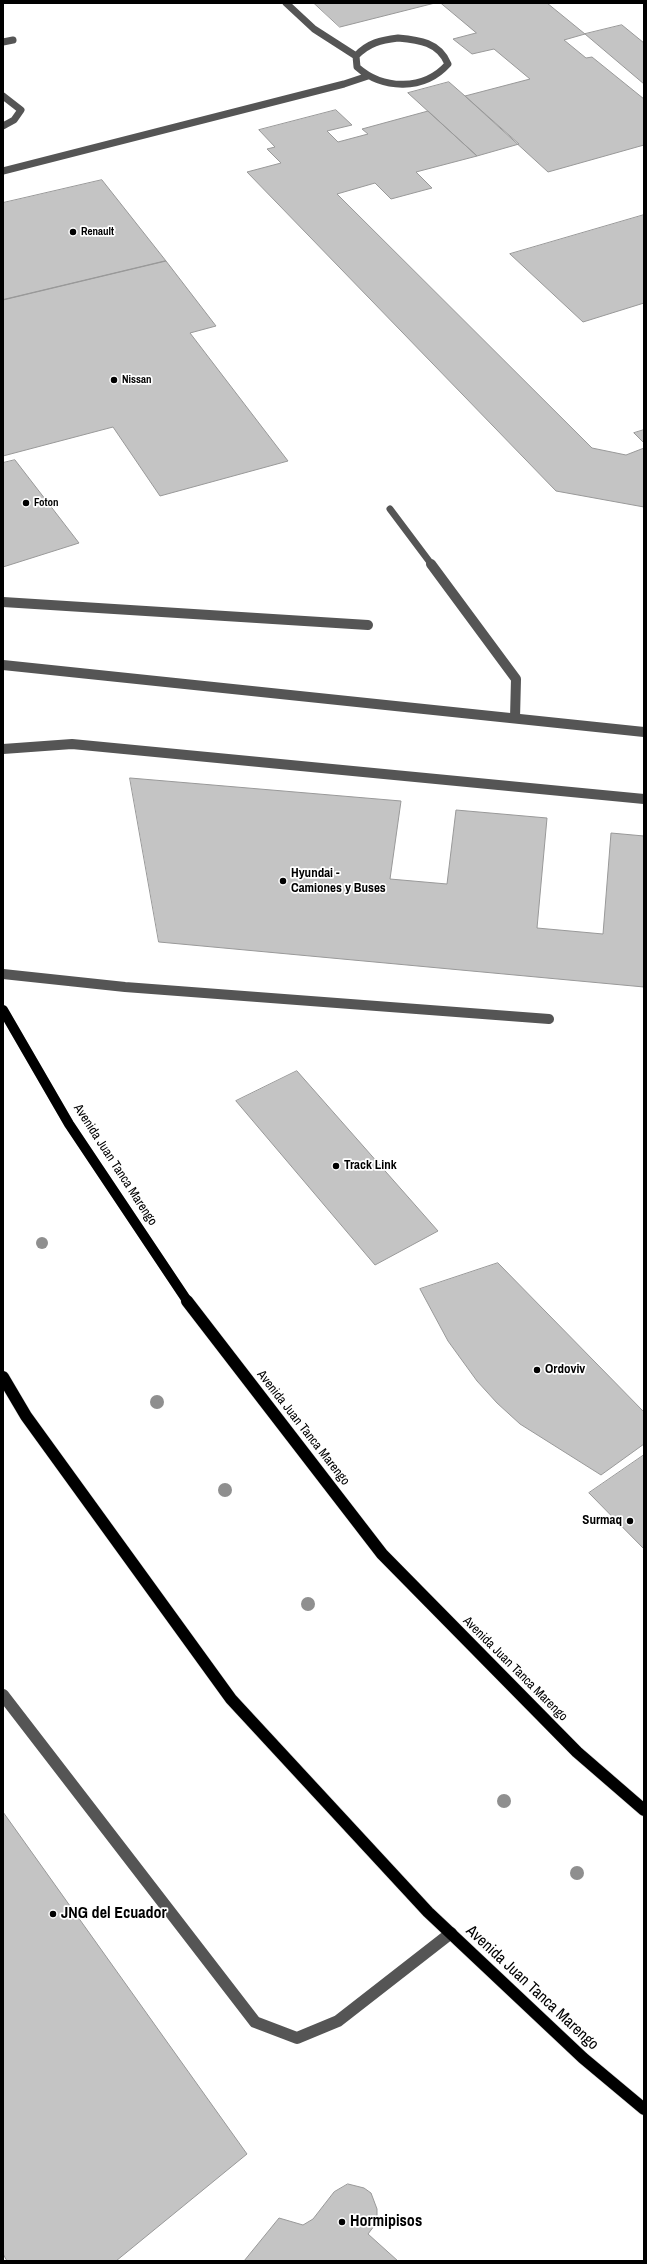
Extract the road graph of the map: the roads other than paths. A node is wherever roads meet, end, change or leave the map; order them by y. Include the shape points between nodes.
1 (286, 3) edge
2 (13, 40) dead end
3 (3, 42) edge
4 (356, 56) junction
5 (368, 76) junction
6 (3, 96) edge
7 (3, 126) edge
8 (3, 171) edge
9 (390, 509) dead end
10 (3, 602) edge
11 (368, 625) dead end
12 (3, 665) edge
13 (515, 718) junction
14 (644, 732) edge
15 (3, 749) edge
16 (644, 799) edge
17 (3, 974) edge
18 (3, 1010) edge
19 (549, 1019) dead end
20 (4, 1379) edge
21 (3, 1695) edge
22 (644, 1810) edge
23 (452, 1933) junction
24 (644, 2109) edge

1 - 4 lane via 314,29
2 - 3 lane
4 - 5 lane via 357,67
4 - 5 lane via 364,47 379,40 405,38 435,45 446,54 448,64 441,74 426,80 413,83 386,82
5 - 8 lane
6 - 7 lane via 21,110 8,125
9 - 13 lane via 516,679
10 - 11 lane
12 - 13 lane
13 - 14 lane
15 - 16 lane via 72,744
17 - 19 lane via 125,987
18 - 22 main road, Avenida Juan Tanca Marengo via 69,1124 200,1320 382,1554 577,1752
20 - 23 main road, Avenida Juan Tanca Marengo via 26,1416 231,1699 428,1912
21 - 23 lane via 255,2022 296,2038 338,2021
23 - 24 main road, Avenida Juan Tanca Marengo via 583,2058

